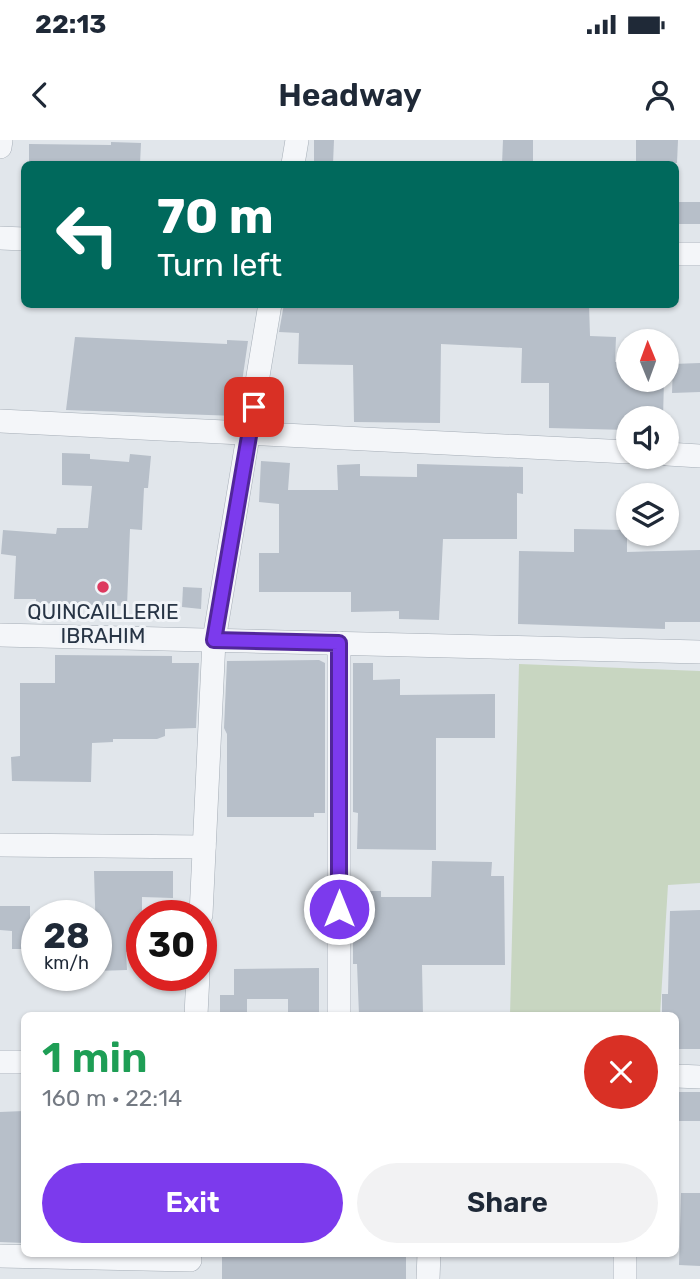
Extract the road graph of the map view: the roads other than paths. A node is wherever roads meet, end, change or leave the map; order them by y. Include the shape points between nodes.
1 (1, 140) edge
2 (297, 140) edge
3 (0, 147) edge
4 (294, 161) edge
5 (0, 238) edge
6 (21, 239) edge
7 (679, 254) edge
8 (700, 254) edge
9 (269, 308) edge
10 (0, 421) edge
11 (250, 433) junction
12 (616, 451) edge
13 (679, 455) edge
14 (700, 456) edge
15 (0, 635) edge
16 (214, 640) junction
17 (339, 643) junction
18 (700, 652) edge
19 (0, 845) edge
20 (204, 847) junction
21 (202, 900) edge
22 (197, 991) edge
23 (196, 1012) edge
24 (339, 1012) edge
25 (0, 1062) edge
26 (21, 1062) edge
27 (679, 1076) edge
28 (700, 1077) edge
29 (0, 1256) edge
30 (21, 1257) edge
31 (24, 1257) edge
32 (429, 1257) edge
33 (625, 1257) edge
34 (189, 1264) edge
35 (428, 1279) edge
36 (625, 1279) edge

1 - 3 street
2 - 4 street
5 - 6 street
7 - 8 street
9 - 11 street
10 - 11 street
11 - 12 street
11 - 16 street
13 - 14 street
15 - 16 street
16 - 17 street
16 - 20 street
17 - 18 street
17 - 24 street
19 - 20 street
20 - 21 street
22 - 23 street
25 - 26 street
27 - 28 street
29 - 30 street
31 - 34 street
32 - 35 street
33 - 36 street

